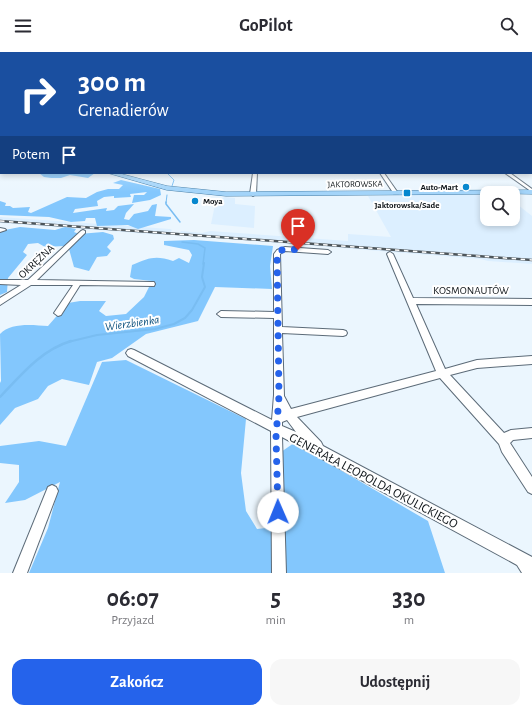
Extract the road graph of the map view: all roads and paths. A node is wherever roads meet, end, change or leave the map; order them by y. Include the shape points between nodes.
1 (115, 174) edge
2 (255, 174) edge
3 (383, 174) edge
4 (508, 174) edge
5 (532, 191) edge
6 (396, 193) junction
7 (254, 194) junction
8 (83, 232) dead end
9 (328, 252) dead end
10 (390, 254) dead end
11 (32, 281) junction
12 (0, 282) edge
13 (78, 283) junction
14 (151, 284) dead end
15 (410, 301) junction
16 (0, 302) edge
17 (532, 302) edge
18 (58, 313) dead end
19 (221, 314) dead end
20 (278, 315) junction
21 (278, 330) junction
22 (343, 333) dead end
23 (131, 353) dead end
24 (532, 360) edge
25 (442, 373) junction
26 (280, 420) junction
27 (532, 433) edge
28 (504, 441) junction
29 (326, 454) junction
30 (532, 488) edge
31 (52, 491) dead end
32 (527, 562) edge
33 (20, 573) edge
34 (279, 573) edge
35 (531, 573) edge

1 - 7 main road, JAKTOROWSKA via 178,189
2 - 7 street
3 - 6 street
4 - 5 street
5 - 6 main road, JAKTOROWSKA
6 - 7 main road, JAKTOROWSKA
8 - 11 street, OKRĘŻNA
9 - 20 street via 285,249 279,251
10 - 15 street
11 - 12 street
11 - 13 street
11 - 16 street, OKRĘŻNA
13 - 14 street
13 - 18 street
15 - 17 street, KOSMONAUTÓW
15 - 25 street
19 - 20 street
20 - 21 street
21 - 22 street
21 - 26 street
23 - 26 street, GENERAŁA LEOPOLDA OKULICKIEGO
24 - 25 street via 477,364
25 - 26 street
25 - 28 street
26 - 29 street, GENERAŁA LEOPOLDA OKULICKIEGO
26 - 29 street via 302,432
26 - 34 street
27 - 28 street via 511,435
28 - 30 street
29 - 32 street, GENERAŁA LEOPOLDA OKULICKIEGO
31 - 33 street
32 - 35 street

